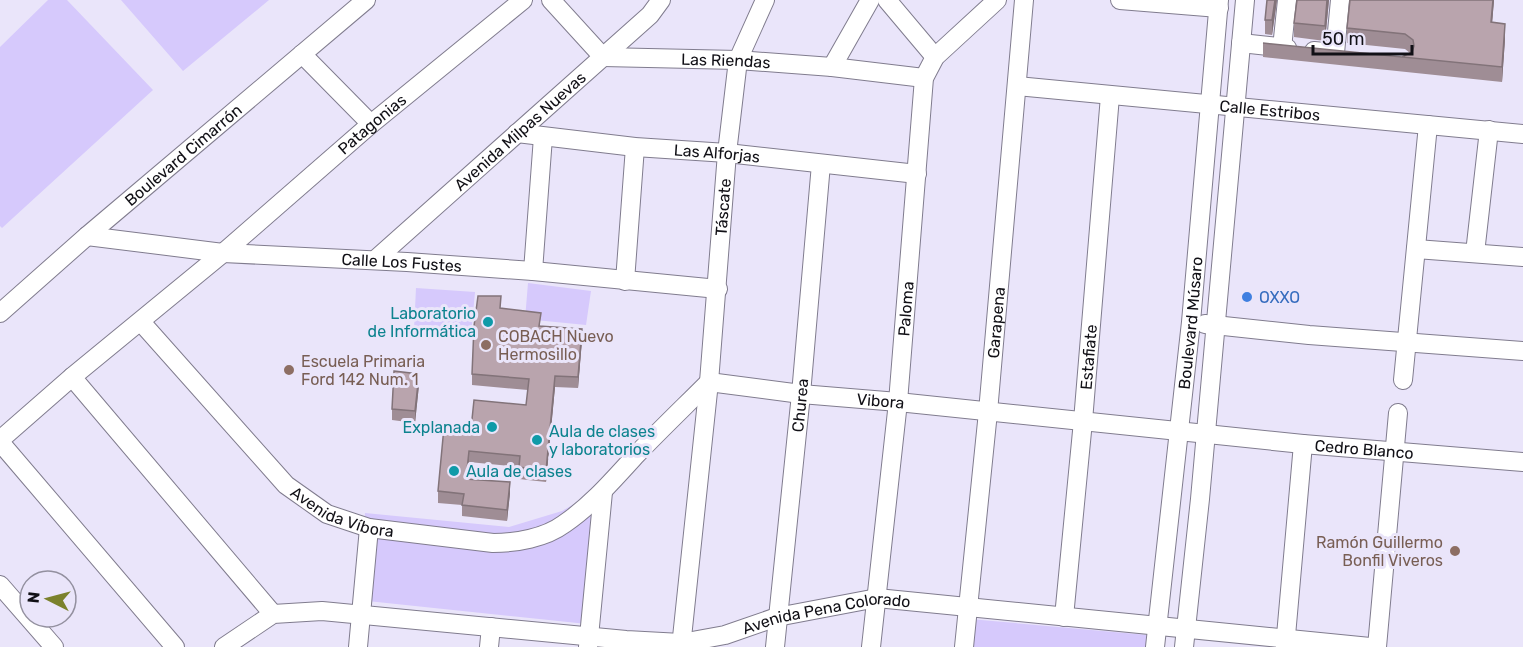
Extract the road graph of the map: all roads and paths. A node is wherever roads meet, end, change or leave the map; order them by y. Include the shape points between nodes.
1 (366, 0) edge
2 (523, 0) edge
3 (551, 0) edge
4 (661, 0) edge
5 (765, 0) edge
6 (870, 0) edge
7 (887, 0) edge
8 (997, 0) edge
9 (1024, 0) edge
10 (1120, 0) edge
11 (1245, 0) edge
12 (1287, 0) edge
13 (1340, 0) edge
14 (1219, 4) edge
15 (1241, 43) junction
16 (1282, 48) junction
17 (1335, 53) junction
18 (302, 54) junction
19 (1358, 55) edge
20 (603, 57) junction
21 (935, 57) junction
22 (738, 60) junction
23 (832, 68) junction
24 (924, 78) junction
25 (1017, 86) junction
26 (1110, 96) junction
27 (1209, 105) junction
28 (1235, 108) junction
29 (371, 123) junction
30 (1428, 125) junction
31 (1489, 130) junction
32 (518, 133) junction
33 (1523, 134) edge
34 (543, 137) junction
35 (635, 147) junction
36 (727, 153) junction
37 (822, 164) junction
38 (917, 174) junction
39 (87, 236) junction
40 (1416, 249) junction
41 (223, 253) junction
42 (1475, 253) junction
43 (1523, 257) edge
44 (375, 260) junction
45 (533, 271) junction
46 (625, 280) junction
47 (717, 289) junction
48 (0, 313) edge
49 (141, 322) junction
50 (1191, 322) junction
51 (1215, 325) junction
52 (1406, 343) junction
53 (1523, 351) edge
54 (72, 377) junction
55 (1403, 380) dead end
56 (709, 382) junction
57 (801, 394) junction
58 (898, 402) junction
59 (988, 412) junction
60 (1398, 413) dead end
61 (1083, 422) junction
62 (1180, 431) junction
63 (1205, 433) junction
64 (0, 441) edge
65 (1303, 444) junction
66 (1395, 451) junction
67 (1523, 462) edge
68 (603, 492) junction
69 (369, 528) junction
70 (0, 585) edge
71 (877, 598) junction
72 (968, 608) junction
73 (360, 613) junction
74 (273, 614) junction
75 (777, 617) junction
76 (1064, 617) junction
77 (1157, 625) junction
78 (491, 627) junction
79 (1186, 628) junction
80 (588, 642) edge
81 (1285, 643) edge
82 (681, 645) edge
83 (54, 647) edge
84 (175, 647) edge
85 (224, 647) edge
86 (358, 647) edge
87 (489, 647) edge
88 (775, 647) edge
89 (871, 647) edge
90 (964, 647) edge
91 (1155, 647) edge
92 (1184, 647) edge
93 (1370, 647) edge
94 (1377, 647) edge

1 - 18 street, Boulevard Cimarrón
2 - 29 street, Patagonias
3 - 20 street
4 - 20 street, Avenida Milpas Nuevas
5 - 22 street, Táscate
6 - 23 street
7 - 21 street
8 - 21 street, Paloma
9 - 25 street, Garapena
10 - 14 street
11 - 15 street, Boulevard Músaro
12 - 16 street
13 - 17 street
14 - 27 street, Boulevard Músaro
15 - 16 street
15 - 28 street, Boulevard Músaro
16 - 17 street
17 - 19 street
18 - 29 street
18 - 39 street, Boulevard Cimarrón
20 - 22 street, Las Riendas
20 - 32 street, Avenida Milpas Nuevas
21 - 24 street, Paloma
22 - 23 street, Las Riendas
22 - 36 street, Táscate
23 - 24 street, Las Riendas
24 - 38 street, Paloma
25 - 26 street, Calle Estribos
25 - 59 street, Garapena
26 - 27 street, Calle Estribos
26 - 61 street, Estafiate
27 - 28 street, Calle Estribos
27 - 50 street, Boulevard Músaro
28 - 30 street, Calle Estribos
28 - 51 street, Boulevard Músaro
29 - 41 street, Patagonias
30 - 31 street, Calle Estribos
30 - 40 street
31 - 33 street, Calle Estribos
31 - 42 street
32 - 34 street, Las Alforjas
32 - 44 street, Avenida Milpas Nuevas
34 - 35 street, Las Alforjas
34 - 45 street
35 - 36 street, Las Alforjas
35 - 46 street
36 - 37 street, Las Alforjas
36 - 47 street, Táscate
37 - 38 street, Las Alforjas
37 - 57 street, Churea
38 - 58 street, Paloma
39 - 41 street, Calle Los Fustes
39 - 48 street, Boulevard Cimarrón
40 - 42 street
40 - 52 street
41 - 44 street, Calle Los Fustes
41 - 49 street
42 - 43 street
44 - 45 street, Calle Los Fustes
45 - 46 street, Calle Los Fustes
46 - 47 street, Calle Los Fustes
47 - 56 street, Táscate
49 - 54 street
49 - 69 street, Avenida Víbora via 286,485 327,514
50 - 51 street
50 - 62 street, Boulevard Músaro
51 - 52 street
51 - 63 street, Boulevard Músaro
52 - 53 street
52 - 55 street
54 - 64 street
54 - 74 street
56 - 57 street, Vibora
56 - 68 street
56 - 82 street, Táscate
57 - 58 street, Vibora
57 - 75 street, Churea
58 - 59 street, Vibora
58 - 71 street, Paloma
59 - 61 street, Vibora
59 - 72 street, Garapena
60 - 66 street
61 - 62 street, Vibora
61 - 76 street, Estafiate
62 - 63 street, Vibora
62 - 77 street, Boulevard Músaro
63 - 65 street, Cedro Blanco
63 - 79 street, Boulevard Músaro
64 - 84 street
65 - 66 street, Cedro Blanco
65 - 81 street
66 - 67 street, Cedro Blanco
66 - 94 street
68 - 69 street, Avenida Víbora via 562,526 511,542
68 - 80 street
69 - 73 street
70 - 83 street
71 - 72 street, Avenida Pena Colorado
71 - 75 street, Avenida Pena Colorado
71 - 89 street, Paloma
72 - 76 street, Avenida Pena Colorado
72 - 90 street, Garapena
73 - 74 street, Avenida Pena Colorado
73 - 78 street, Avenida Pena Colorado
73 - 86 street
74 - 85 street
75 - 82 street, Avenida Pena Colorado
75 - 88 street, Churea
76 - 77 street, Avenida Pena Colorado
77 - 79 street, Avenida Pena Colorado
77 - 91 street, Boulevard Músaro
78 - 80 street, Avenida Pena Colorado
78 - 87 street
79 - 81 street, Avenida Pena Colorado
79 - 92 street, Boulevard Músaro
80 - 82 street, Avenida Pena Colorado
81 - 93 street, Avenida Pena Colorado

